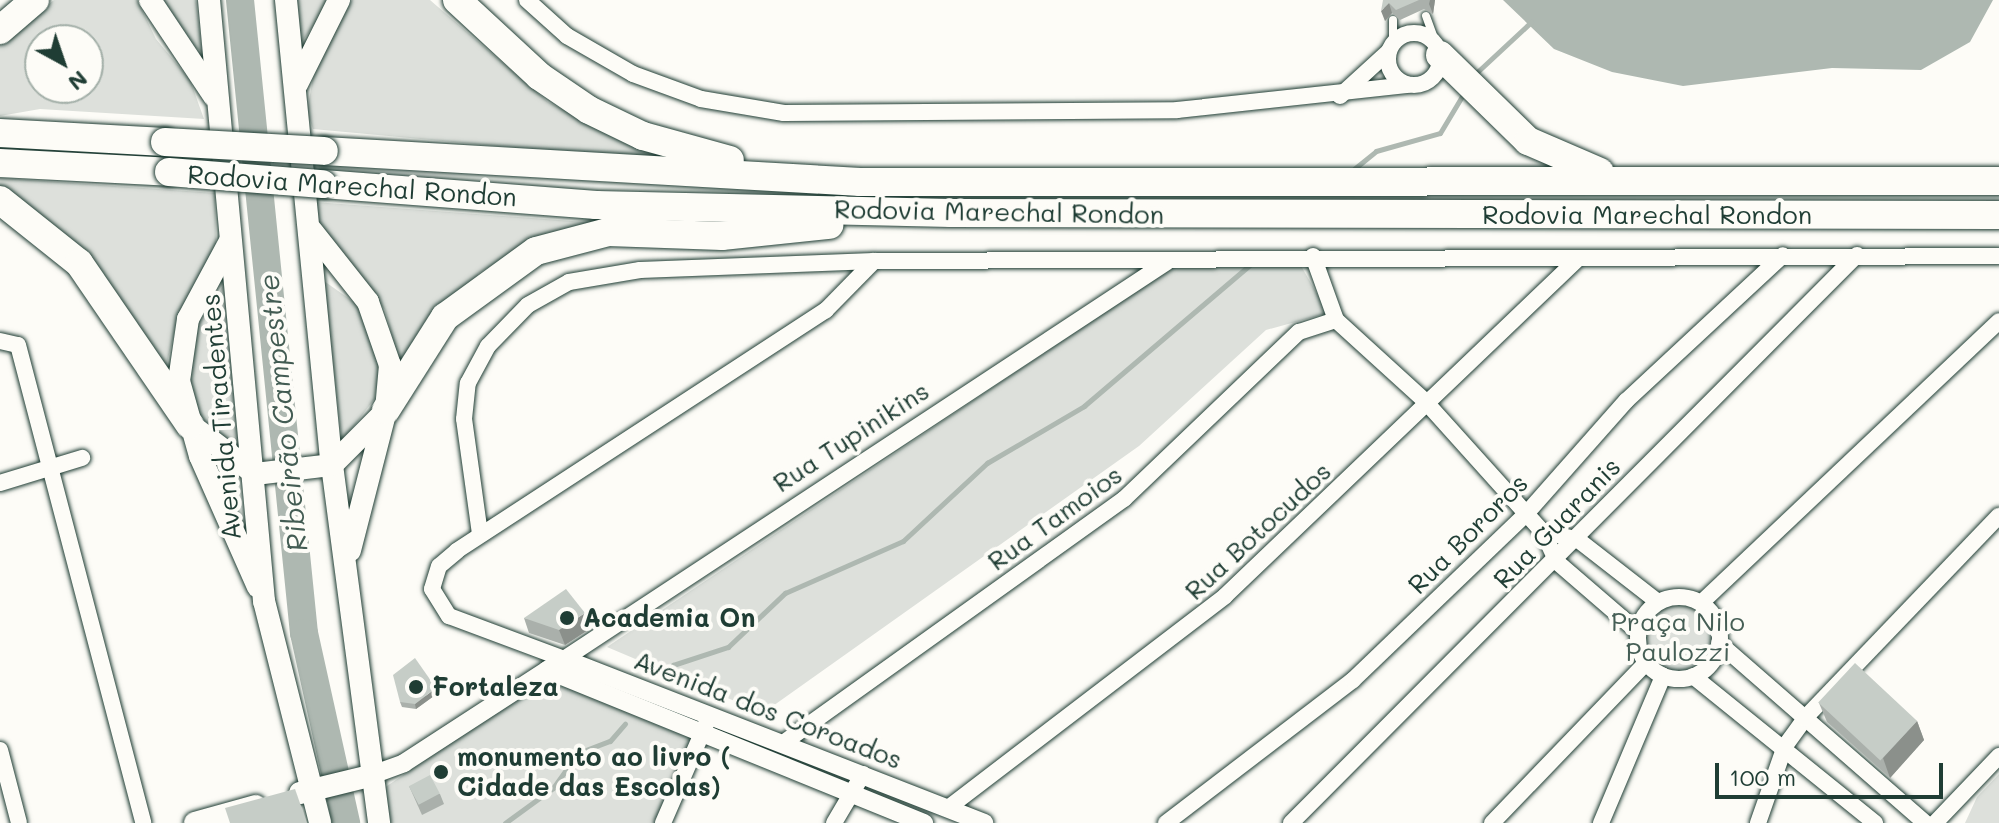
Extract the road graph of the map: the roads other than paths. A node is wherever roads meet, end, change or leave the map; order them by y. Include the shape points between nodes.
1 (35, 0) edge
2 (150, 0) edge
3 (209, 0) edge
4 (286, 0) edge
5 (339, 0) edge
6 (457, 0) edge
7 (527, 0) edge
8 (1426, 16) dead end
9 (1393, 20) dead end
10 (0, 30) edge
11 (1390, 47) junction
12 (1438, 50) junction
13 (1409, 85) junction
14 (1340, 96) junction
15 (295, 101) junction
16 (220, 112) junction
17 (0, 133) edge
18 (0, 163) edge
19 (1688, 181) junction
20 (1999, 181) edge
21 (860, 182) junction
22 (0, 200) edge
23 (951, 213) junction
24 (306, 215) junction
25 (1999, 215) edge
26 (232, 224) junction
27 (1783, 255) junction
28 (1857, 255) junction
29 (1313, 256) junction
30 (1999, 256) edge
31 (1576, 260) junction
32 (874, 261) junction
33 (1168, 262) junction
34 (1336, 320) junction
35 (1999, 321) edge
36 (0, 341) edge
37 (1424, 400) junction
38 (386, 410) junction
39 (190, 425) junction
40 (82, 458) dead end
41 (330, 466) junction
42 (45, 469) junction
43 (260, 473) junction
44 (0, 483) edge
45 (1526, 514) junction
46 (1999, 516) edge
47 (1543, 532) junction
48 (480, 534) junction
49 (1577, 539) junction
50 (1557, 562) junction
51 (346, 573) junction
52 (264, 601) junction
53 (1658, 602) junction
54 (1701, 603) junction
55 (1638, 632) junction
56 (1719, 643) junction
57 (531, 651) junction
58 (564, 659) junction
59 (1646, 663) junction
60 (547, 670) junction
61 (1663, 676) junction
62 (1693, 676) junction
63 (1805, 718) junction
64 (707, 722) junction
65 (786, 741) junction
66 (1785, 746) junction
67 (0, 750) edge
68 (1999, 756) edge
69 (863, 774) junction
70 (366, 776) junction
71 (315, 789) junction
72 (851, 796) junction
73 (948, 808) junction
74 (19, 823) edge
75 (143, 823) edge
76 (195, 823) edge
77 (320, 823) edge
78 (379, 823) edge
79 (663, 823) edge
80 (834, 823) edge
81 (924, 823) edge
82 (984, 823) edge
83 (1166, 823) edge
84 (1291, 823) edge
85 (1492, 823) edge
86 (1601, 823) edge
87 (1758, 823) edge
88 (1875, 823) edge
89 (1925, 823) edge
90 (1935, 823) edge

1 - 10 highway
2 - 16 main road via 199,67
3 - 16 main road, Avenida Tiradentes
4 - 15 main road
5 - 15 main road via 299,71
6 - 21 highway via 539,76 643,136 700,155
7 - 14 street via 567,36 633,74 757,110 1177,110
8 - 12 lane
9 - 11 lane
11 - 12 street via 1420,33
11 - 13 street via 1391,72
11 - 14 street
12 - 13 street via 1435,75
12 - 19 highway via 1488,109 1556,158 1600,172
13 - 14 street
15 - 24 main road
16 - 26 main road, Avenida Tiradentes
17 - 21 highway, Rodovia Marechal Rondon, bridge
18 - 23 highway, Rodovia Marechal Rondon, bridge via 596,205
19 - 20 highway, Rodovia Marechal Rondon
19 - 21 highway, Rodovia Marechal Rondon
22 - 39 highway via 79,263
23 - 25 highway, Rodovia Marechal Rondon
23 - 38 highway via 722,236 608,232 536,251 445,317
24 - 38 main road via 324,254 379,321 390,365
24 - 41 main road
26 - 39 main road via 226,255 182,339 179,381
26 - 43 main road, Avenida Tiradentes
27 - 28 street
27 - 31 street
27 - 45 street, Rua Bororos via 1626,401
28 - 30 street
28 - 49 street, Rua Guaranis
29 - 31 street
29 - 33 street
29 - 34 street
31 - 37 street, Rua Botocudos
32 - 33 street
32 - 48 street via 826,310
32 - 48 street via 640,270 569,282 528,305 488,346 468,383 464,419
33 - 58 street, Rua Tupinikins
34 - 37 street
34 - 65 street, Rua Tamoios via 1299,332 1124,499
35 - 54 street
36 - 42 street via 18,345
37 - 45 street
37 - 73 street, Rua Botocudos via 1225,596
38 - 41 main road
38 - 51 main road
39 - 43 main road
39 - 52 main road
40 - 42 street
41 - 43 main road
41 - 51 main road
42 - 44 street
42 - 75 street
43 - 52 main road, Avenida Tiradentes
45 - 47 street
45 - 83 street, Rua Bororos via 1353,680
46 - 63 street
47 - 49 street
47 - 50 street
48 - 57 street, Avenida dos Coroados via 439,566 432,589 449,616
49 - 50 street, Rua Guaranis
49 - 53 street
50 - 55 street
50 - 84 street, Rua Guaranis
51 - 70 main road
52 - 71 main road, Avenida Tiradentes
53 - 54 street via 1680,597
53 - 55 street
54 - 56 street via 1716,621
55 - 59 street
56 - 62 street via 1711,663
56 - 63 street
57 - 58 street, Avenida dos Coroados
57 - 60 street, Avenida dos Coroados
58 - 60 street
58 - 64 street, Avenida dos Coroados
59 - 61 street
59 - 85 street
60 - 64 street, Avenida dos Coroados
60 - 70 street via 404,763
61 - 62 street
61 - 86 street
62 - 66 street
63 - 66 street
63 - 89 street
64 - 65 street, Avenida dos Coroados
64 - 72 street, Avenida dos Coroados
64 - 79 street
65 - 69 street, Avenida dos Coroados
66 - 87 street
66 - 88 street
67 - 74 street
68 - 90 street
69 - 72 street
69 - 73 street, Avenida dos Coroados
70 - 71 main road
70 - 78 main road
71 - 76 main road
71 - 77 main road, Avenida Tiradentes
72 - 80 street
72 - 81 street, Avenida dos Coroados
73 - 82 street, Avenida dos Coroados

